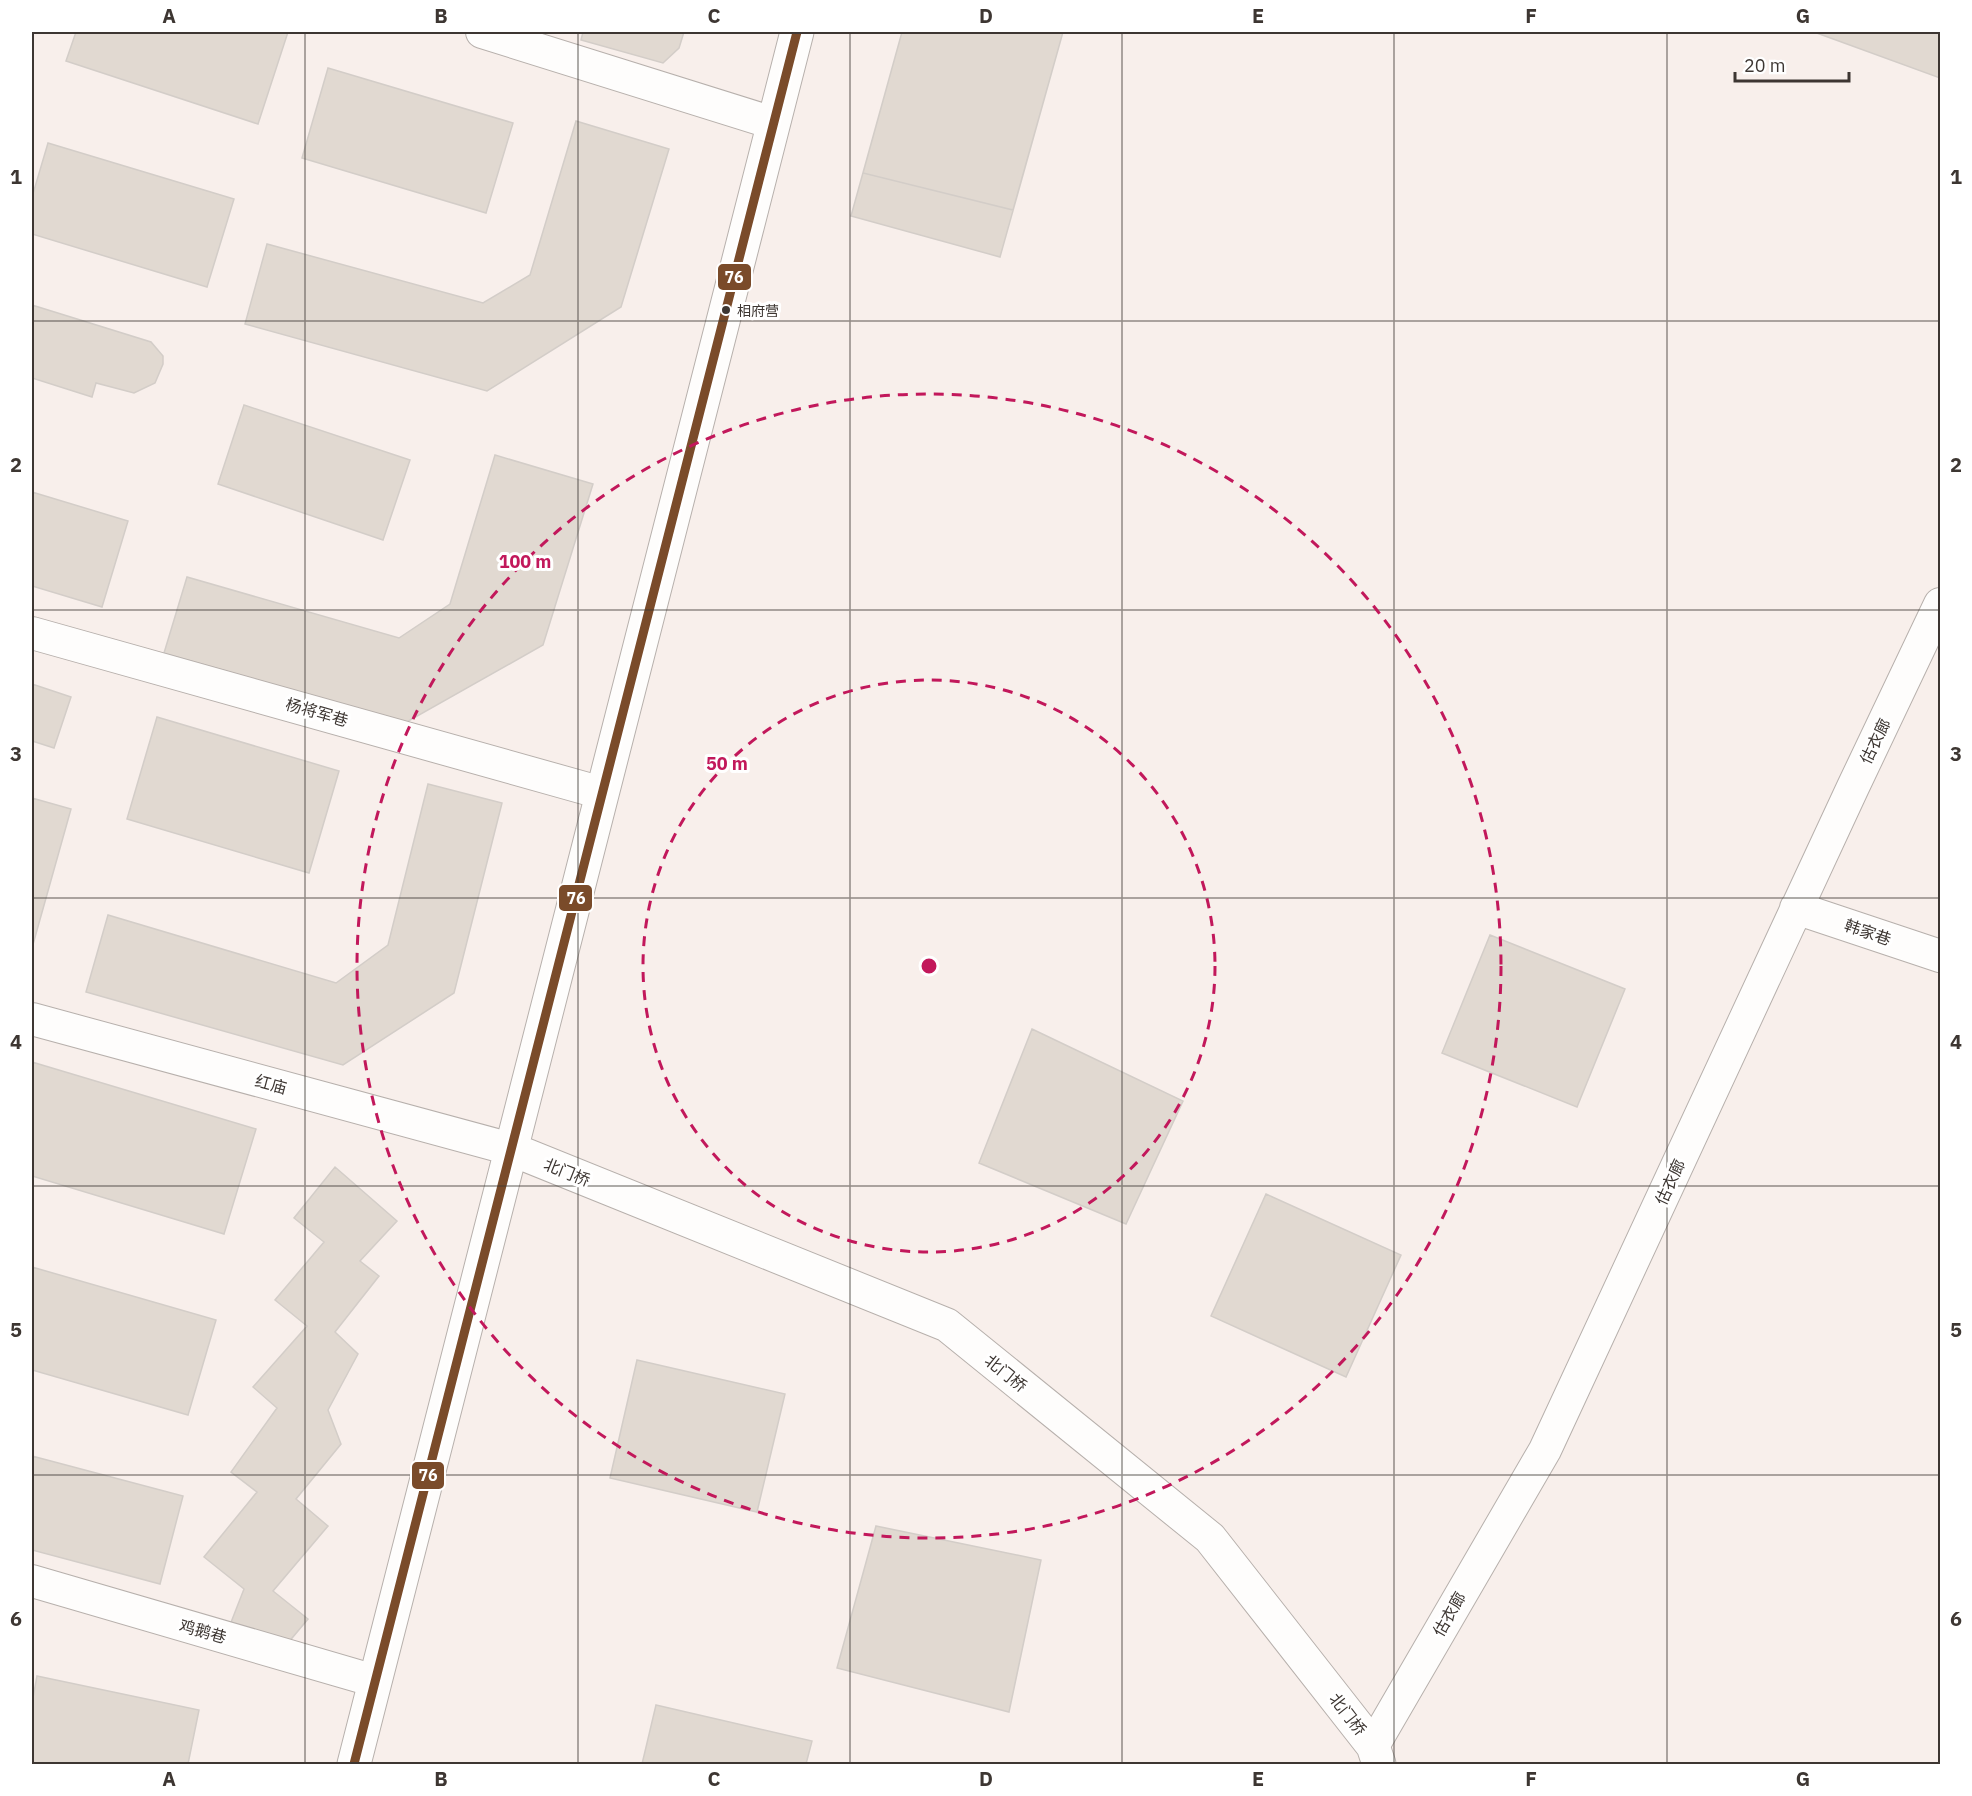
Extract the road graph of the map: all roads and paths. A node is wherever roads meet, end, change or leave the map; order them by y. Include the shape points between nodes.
1 (482, 32) edge
2 (797, 32) edge
3 (773, 123) junction
4 (1941, 604) edge
5 (32, 633) edge
6 (602, 793) junction
7 (1796, 908) junction
8 (1941, 956) edge
9 (32, 1019) edge
10 (511, 1149) junction
11 (32, 1581) edge
12 (375, 1681) junction
13 (1376, 1755) edge
14 (354, 1764) edge

1 - 3 street
2 - 3 main road
3 - 6 main road
4 - 7 street, 估衣廊
5 - 6 street, 杨将军巷
6 - 10 main road
7 - 8 street, 韩家巷
7 - 13 street, 估衣廊 via 1545,1450
9 - 10 street, 红庙
10 - 12 main road
10 - 13 main road, 北门桥 via 947,1325 1210,1538
11 - 12 street, 鸡鹅巷
12 - 14 main road

